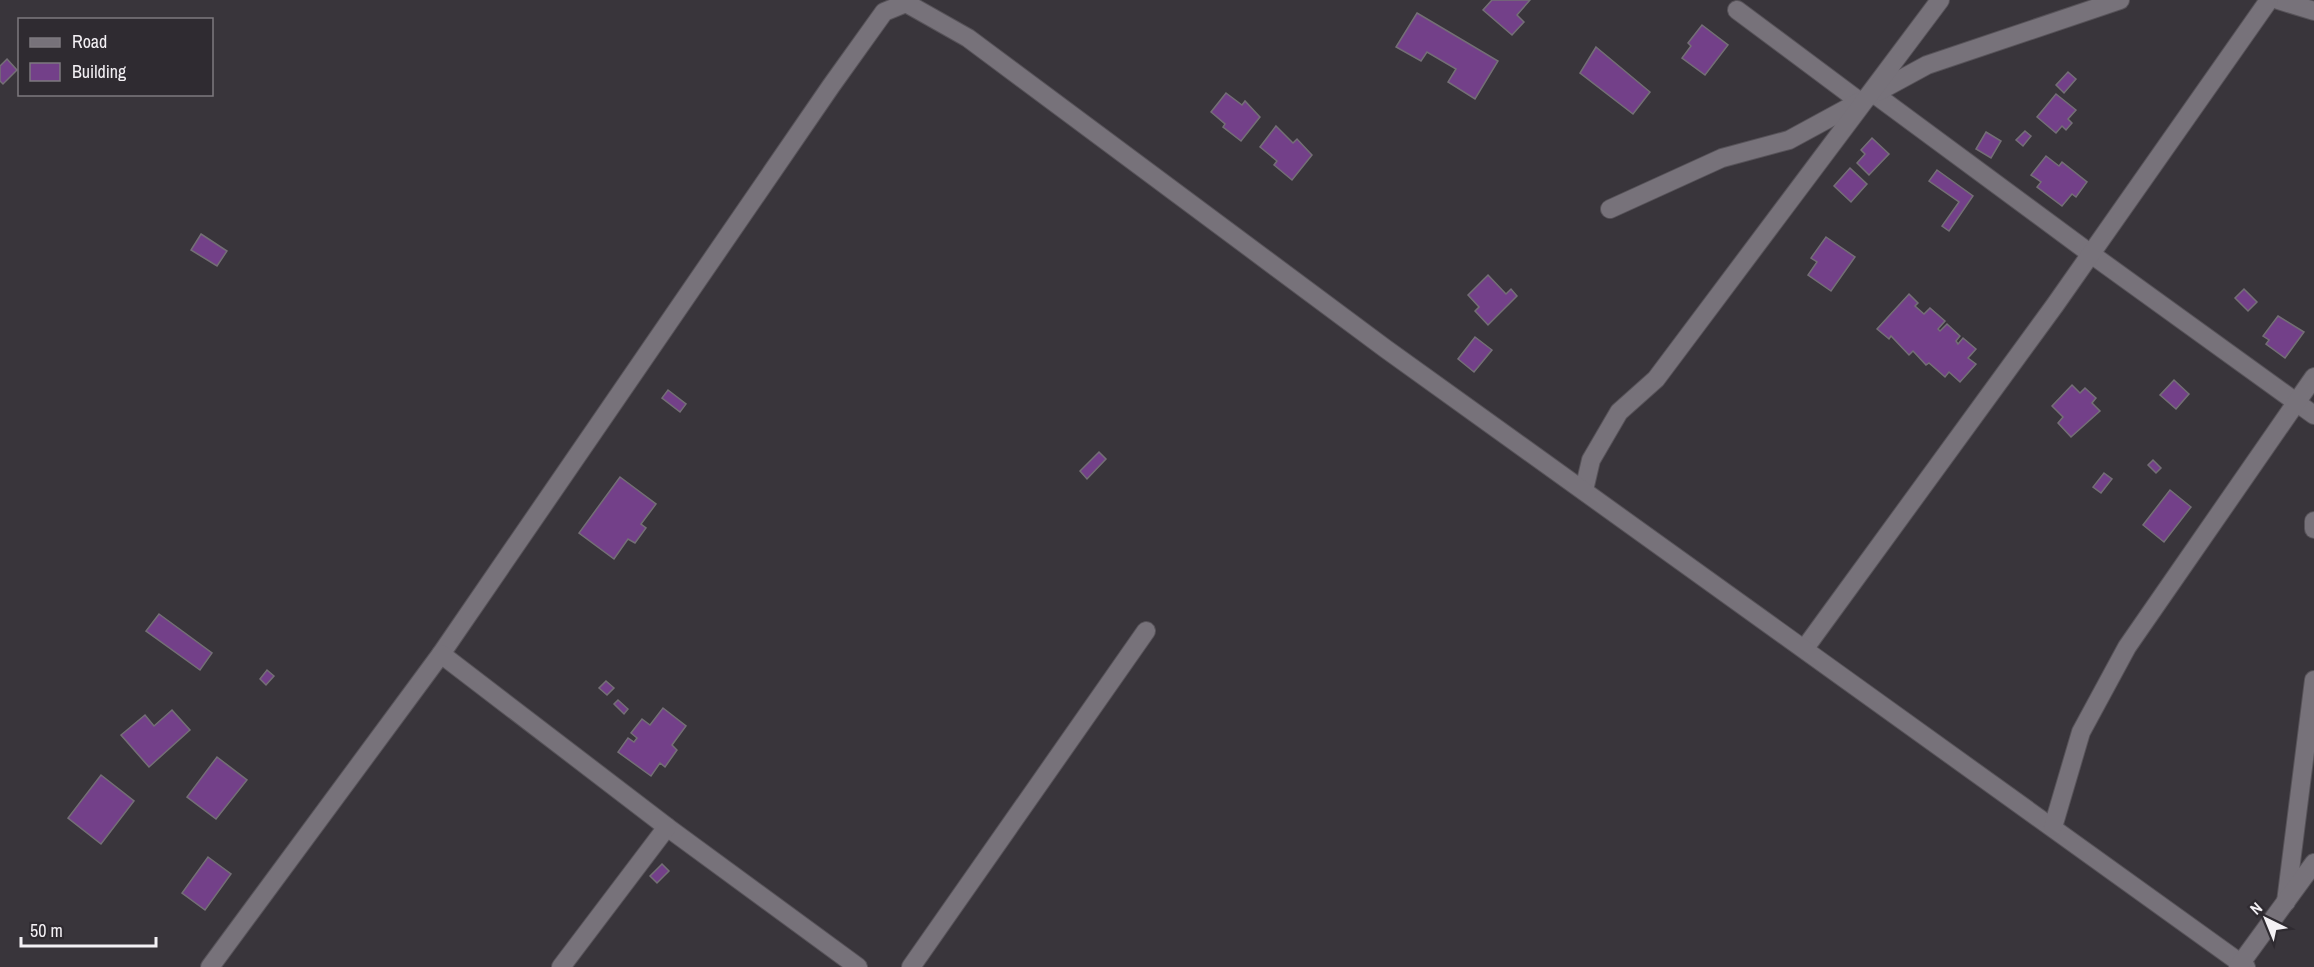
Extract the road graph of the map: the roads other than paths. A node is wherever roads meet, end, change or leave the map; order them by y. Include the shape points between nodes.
1 (1941, 0) edge
2 (2120, 0) edge
3 (2269, 0) edge
4 (2278, 0) edge
5 (905, 1) edge
6 (1737, 10) dead end
7 (2314, 11) edge
8 (1866, 97) junction
9 (1610, 209) dead end
10 (2091, 254) junction
11 (2314, 376) edge
12 (2297, 402) junction
13 (2314, 415) edge
14 (1584, 490) junction
15 (2314, 521) edge
16 (2314, 529) edge
17 (1146, 631) dead end
18 (1805, 648) junction
19 (441, 654) junction
20 (2314, 680) edge
21 (667, 827) junction
22 (2053, 827) junction
23 (2314, 863) edge
24 (2286, 902) junction
25 (2242, 966) edge
26 (210, 967) edge
27 (561, 967) edge
28 (858, 967) edge
29 (910, 967) edge

1 - 8 street
2 - 8 street via 1927,65
3 - 10 street
4 - 7 street
5 - 14 street via 968,38 1386,350
5 - 19 street via 884,12 831,86
6 - 8 street
8 - 9 street via 1789,140 1722,158
8 - 10 street
8 - 14 street via 1656,379 1619,412 1591,460
10 - 12 street
10 - 18 street
11 - 12 street
12 - 13 street
12 - 22 street via 2127,647 2081,732
14 - 18 street
15 - 16 street
17 - 29 street
18 - 22 street
19 - 21 street
19 - 26 street
20 - 24 street
21 - 27 street
21 - 28 street
22 - 25 street
23 - 24 street
24 - 25 street

